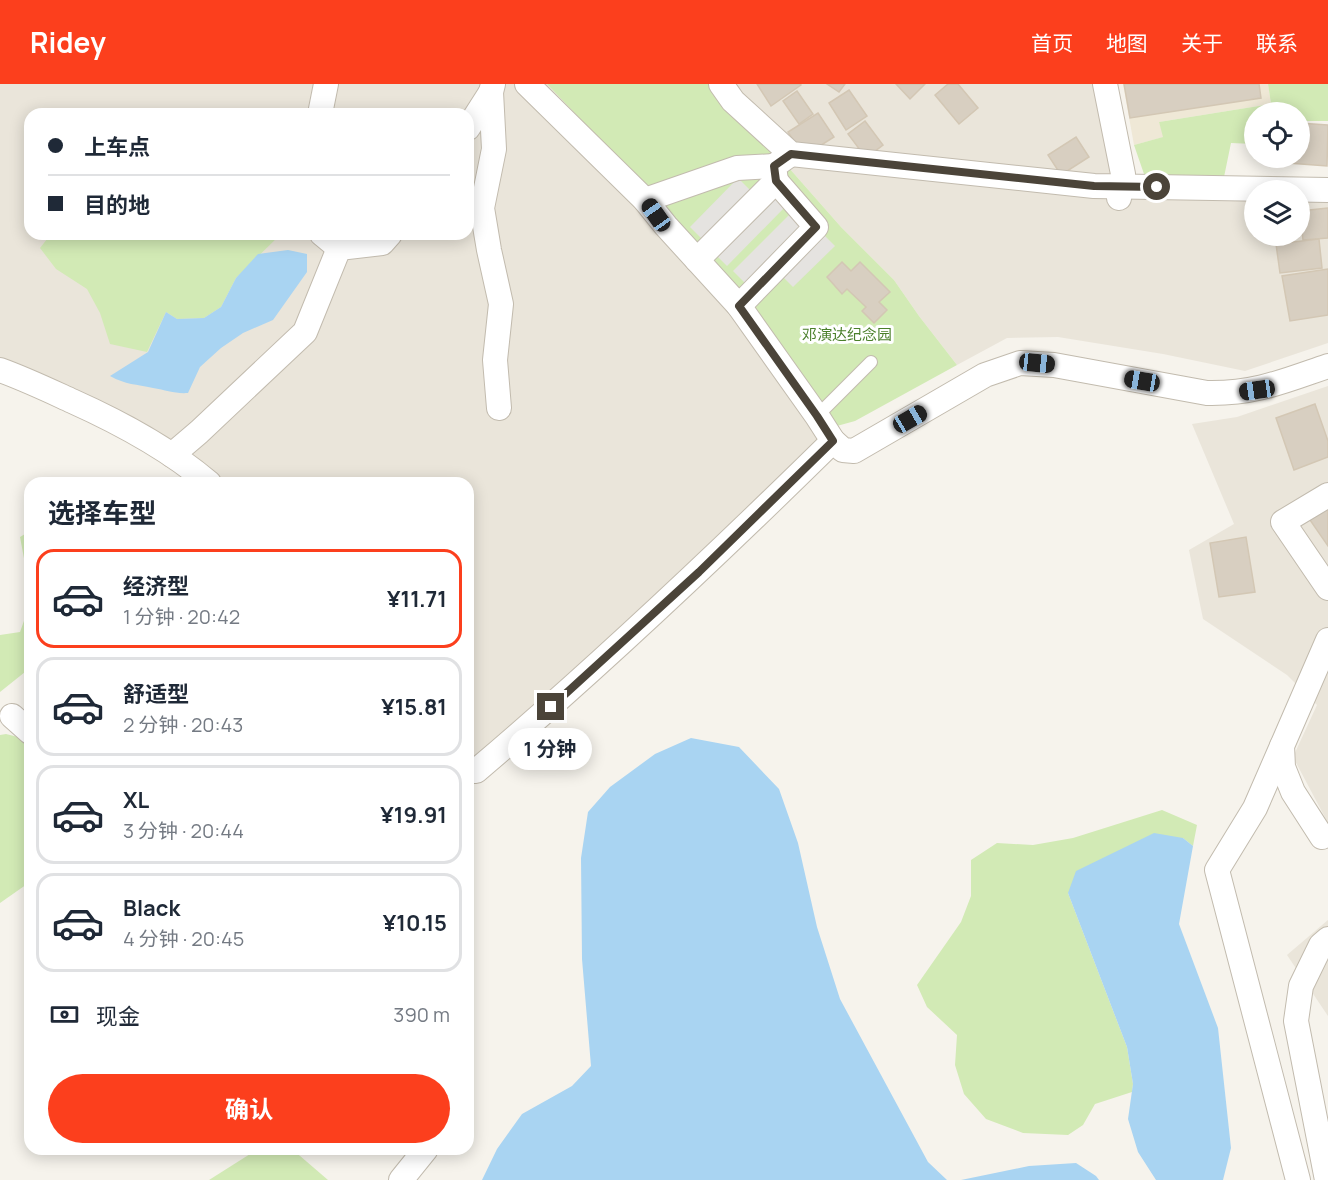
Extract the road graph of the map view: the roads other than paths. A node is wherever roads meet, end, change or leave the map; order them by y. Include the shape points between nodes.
1 (326, 84) edge
2 (527, 84) edge
3 (721, 84) edge
4 (1105, 84) edge
5 (492, 88) edge
6 (321, 108) edge
7 (474, 118) edge
8 (780, 167) junction
9 (1328, 189) edge
10 (1119, 198) dead end
11 (645, 200) junction
12 (385, 240) edge
13 (331, 241) edge
14 (697, 260) junction
15 (739, 306) junction
16 (871, 362) dead end
17 (1328, 366) edge
18 (0, 370) edge
19 (499, 408) dead end
20 (817, 416) junction
21 (833, 441) junction
22 (172, 455) junction
23 (202, 477) edge
24 (1328, 495) edge
25 (1328, 588) edge
26 (1328, 640) edge
27 (1282, 746) junction
28 (474, 771) edge
29 (1326, 841) edge
30 (1328, 939) edge
31 (421, 1155) edge
32 (401, 1180) edge
33 (1298, 1180) edge
34 (1327, 1180) edge

1 - 6 street
2 - 11 street
3 - 8 street
4 - 10 street via 1123,174
5 - 7 street
5 - 19 street via 494,149 482,208 501,304 495,360
8 - 9 street via 1094,186
8 - 11 street via 737,168
8 - 14 street
8 - 15 street via 816,227
11 - 14 street
12 - 13 street
13 - 22 street via 305,332
14 - 15 street
15 - 20 street
16 - 20 lane
17 - 21 street via 1233,394 1020,363 985,375 854,451 843,450
18 - 22 street via 114,420
20 - 21 street
21 - 28 street via 699,572 551,707
22 - 23 street
24 - 25 street via 1283,522
26 - 27 street
27 - 29 street via 1283,767 1293,792
27 - 33 street via 1255,808 1217,870
30 - 34 street via 1321,945 1301,986 1296,1021
31 - 32 street

